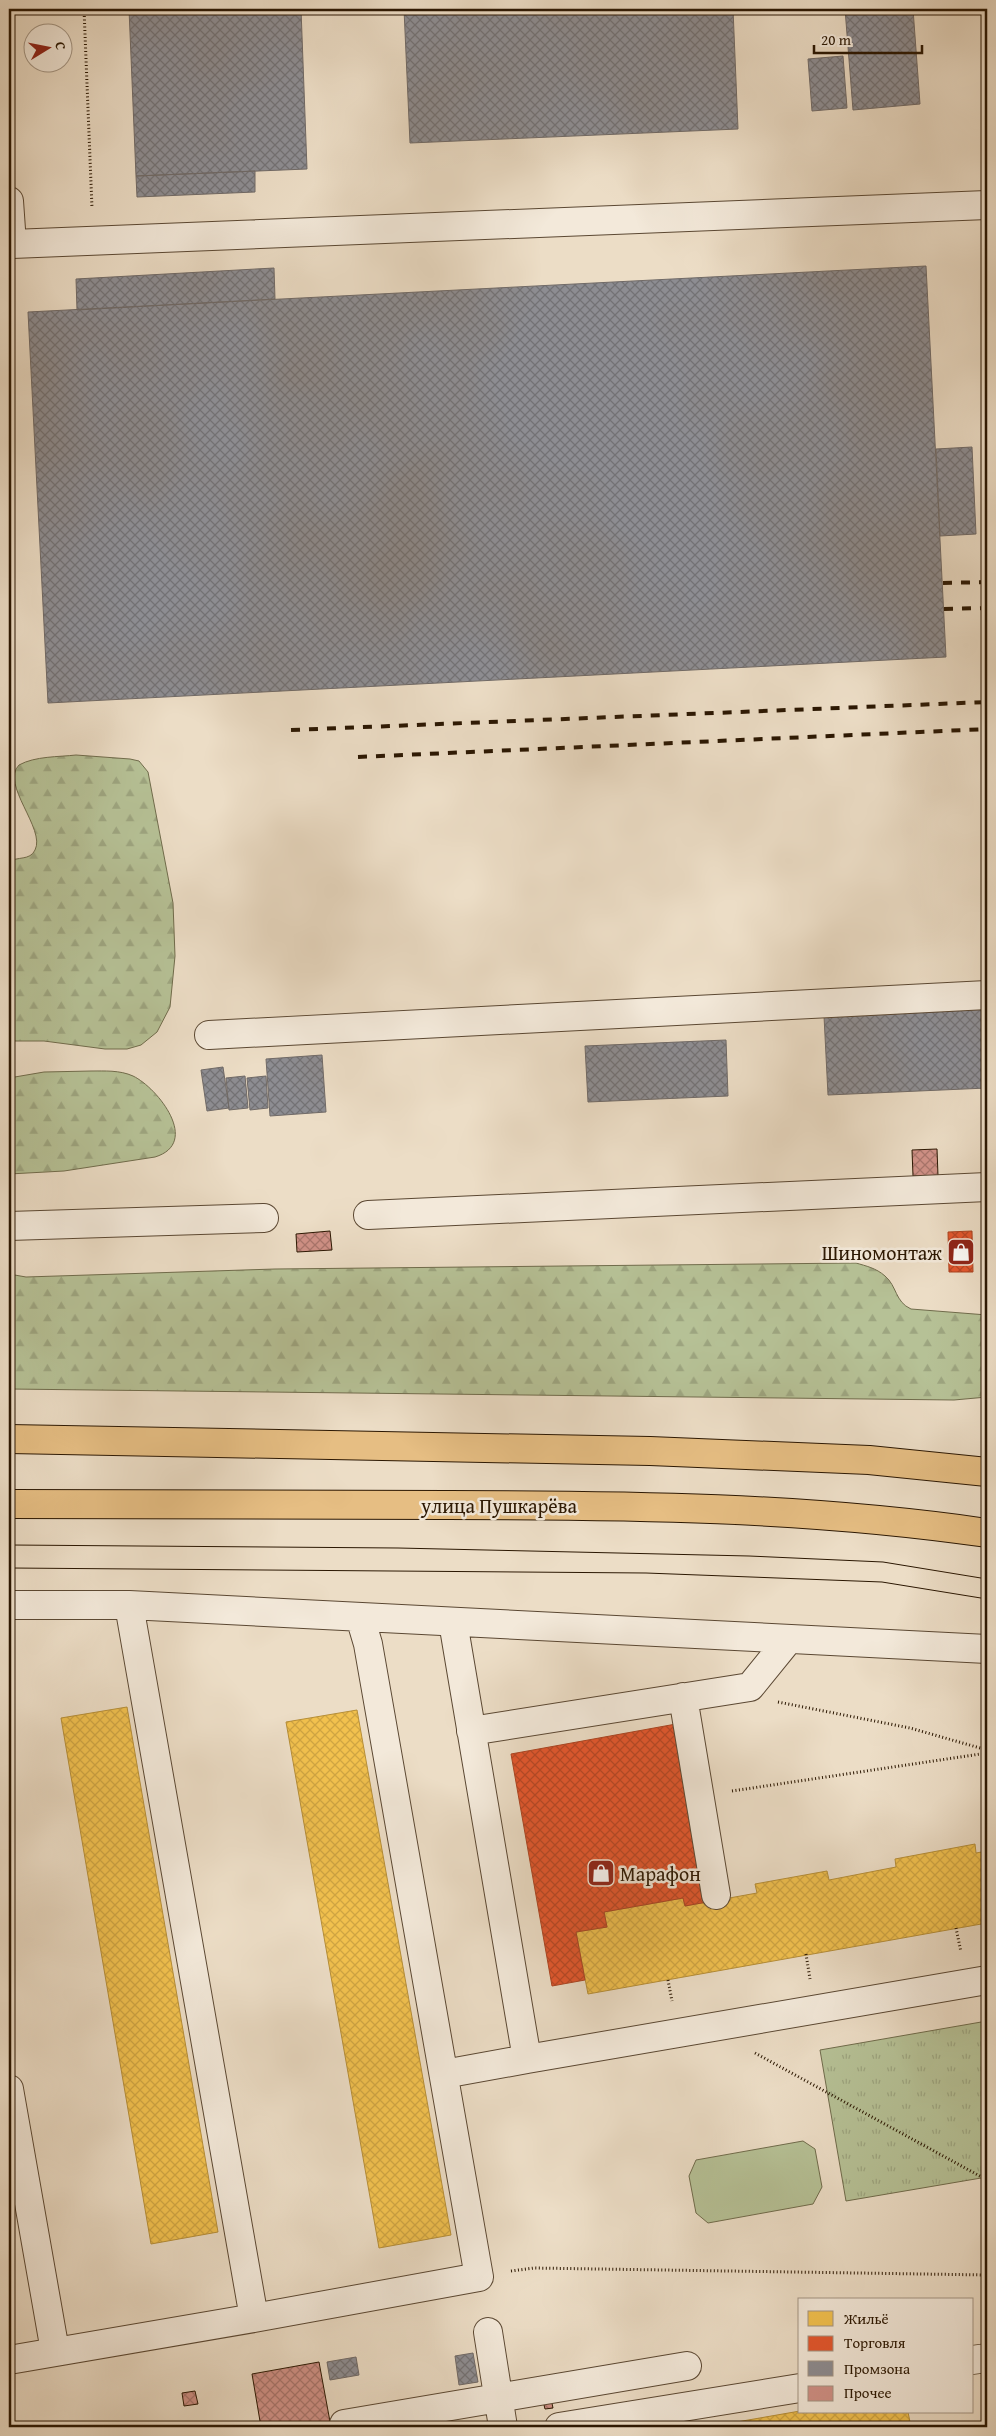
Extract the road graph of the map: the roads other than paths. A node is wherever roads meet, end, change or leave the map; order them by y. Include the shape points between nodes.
1 (9, 201) edge
2 (987, 205) edge
3 (987, 995) edge
4 (209, 1035) dead end
5 (987, 1187) edge
6 (368, 1215) dead end
7 (264, 1218) dead end
8 (9, 1226) edge
9 (9, 1439) edge
10 (987, 1472) edge
11 (9, 1504) edge
12 (987, 1533) edge
13 (9, 1605) edge
14 (129, 1605) junction
15 (360, 1617) junction
16 (453, 1622) junction
17 (789, 1639) junction
18 (987, 1649) edge
19 (683, 1697) junction
20 (471, 1731) junction
21 (716, 1895) dead end
22 (987, 1980) edge
23 (527, 2059) junction
24 (444, 2074) junction
25 (9, 2089) edge
26 (254, 2318) junction
27 (488, 2332) dead end
28 (55, 2351) junction
29 (987, 2358) edge
30 (9, 2360) edge
31 (974, 2360) edge
32 (687, 2366) dead end
33 (798, 2388) edge
34 (498, 2397) junction
35 (344, 2424) dead end
36 (503, 2427) edge
37 (559, 2427) edge

1 - 2 street via 12,244
3 - 4 street
5 - 6 street
7 - 8 street
9 - 10 main road via 650,1451 869,1460
11 - 12 main road, улица Пушкарёва via 617,1505 793,1512
13 - 14 street
14 - 15 street
14 - 26 street
15 - 16 street
15 - 24 street via 368,1644
16 - 17 street
16 - 20 street
17 - 18 street
17 - 19 street via 750,1686
19 - 20 street
19 - 21 street
20 - 23 street
22 - 23 street
23 - 24 street
24 - 26 street via 479,2277
25 - 28 street
26 - 28 street
27 - 34 street
28 - 30 street
29 - 31 street
32 - 34 street
33 - 37 street
34 - 35 street
34 - 36 street

